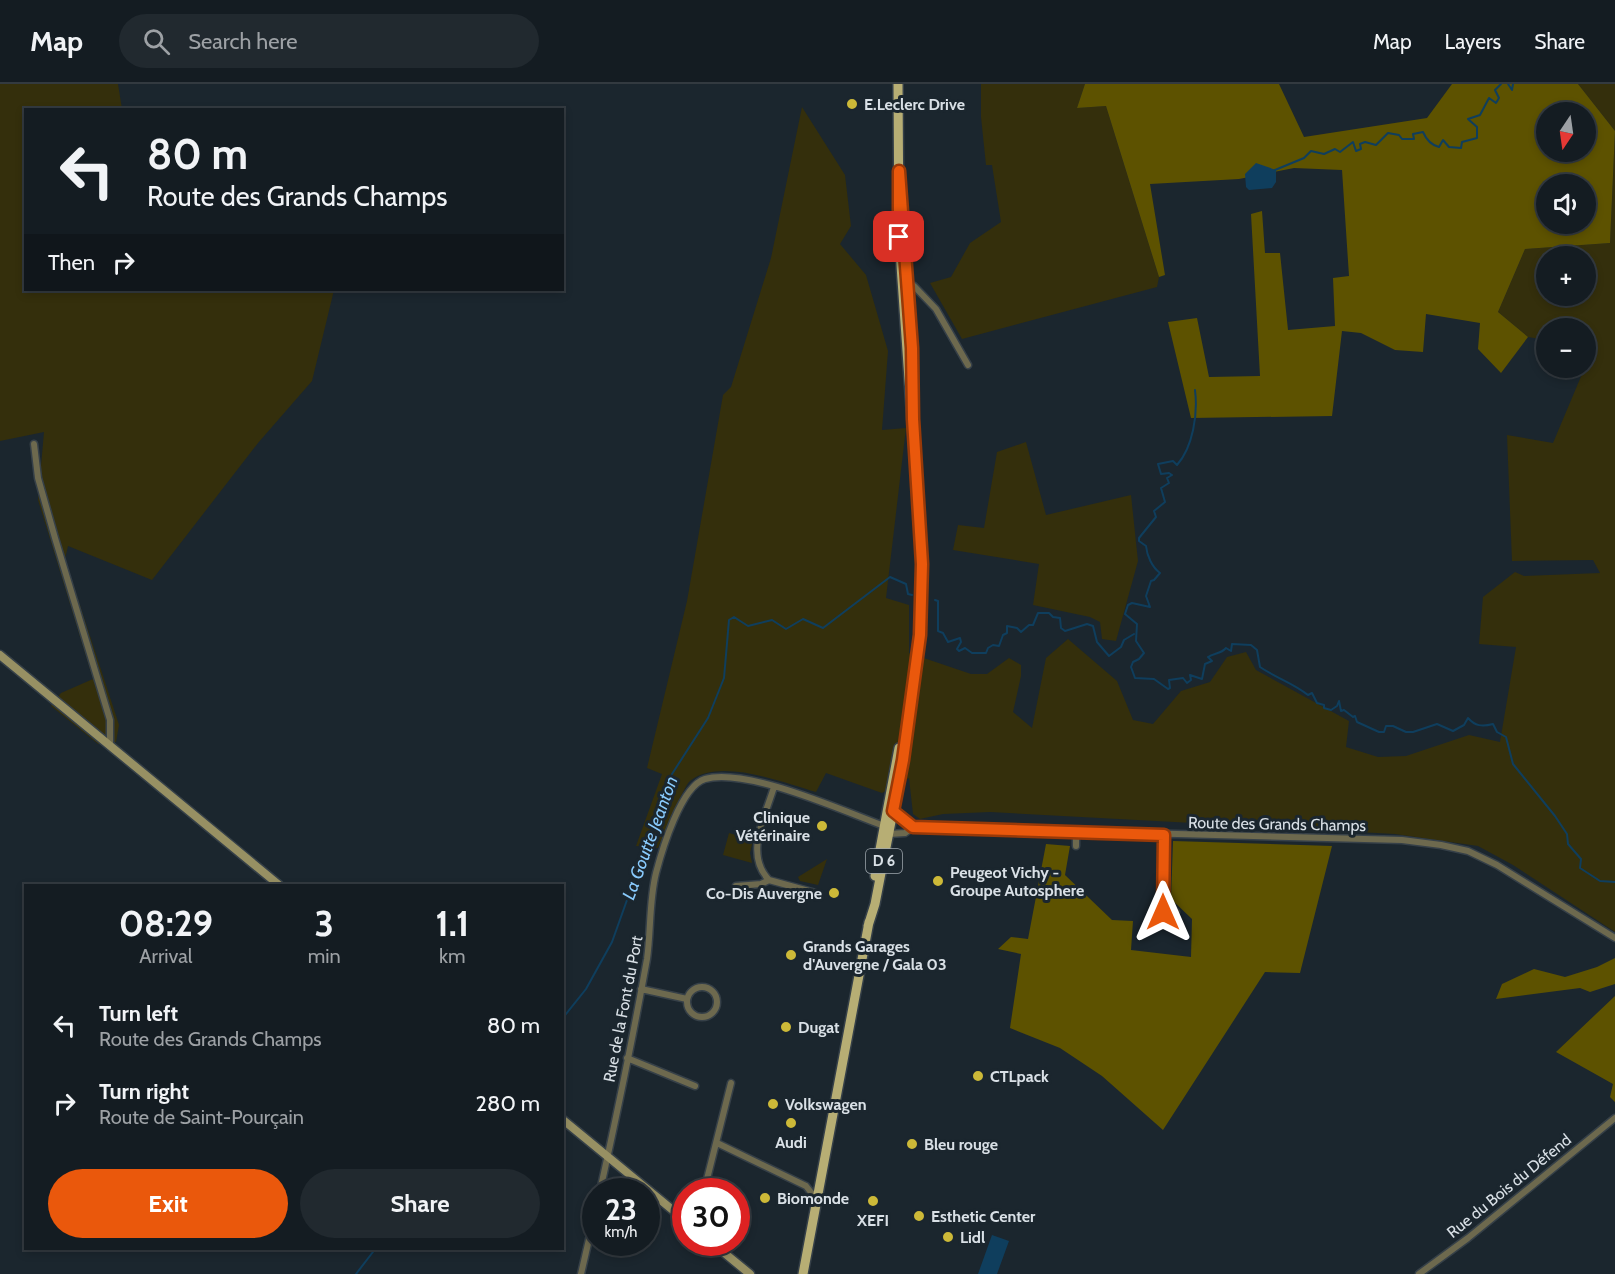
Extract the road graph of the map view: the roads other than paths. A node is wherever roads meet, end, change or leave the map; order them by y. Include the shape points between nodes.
1 (898, 84) edge
2 (905, 286) junction
3 (968, 365) dead end
4 (34, 444) dead end
5 (0, 655) edge
6 (110, 746) junction
7 (774, 787) junction
8 (890, 810) junction
9 (913, 827) junction
10 (886, 830) junction
11 (1076, 832) junction
12 (1164, 835) junction
13 (1076, 846) dead end
14 (769, 880) junction
15 (278, 884) edge
16 (736, 886) dead end
17 (816, 893) dead end
18 (1163, 900) junction
19 (1163, 912) junction
20 (1615, 938) edge
21 (641, 989) junction
22 (687, 999) junction
23 (627, 1058) junction
24 (731, 1083) dead end
25 (695, 1086) dead end
26 (1615, 1118) edge
27 (564, 1121) edge
28 (829, 1141) junction
29 (717, 1143) junction
30 (607, 1156) junction
31 (603, 1178) edge
32 (708, 1178) edge
33 (820, 1180) junction
34 (806, 1186) junction
35 (817, 1200) junction
36 (672, 1209) edge
37 (813, 1215) junction
38 (585, 1256) edge
39 (728, 1256) edge
40 (581, 1274) edge
41 (750, 1274) edge
42 (798, 1274) edge
43 (803, 1274) edge
44 (810, 1274) edge
45 (1419, 1274) edge

1 - 2 main road, D 6
2 - 3 street via 920,291 936,309
2 - 8 main road, D 6 via 920,503 920,635
4 - 6 street via 38,478 110,720
5 - 6 main road
6 - 15 main road
7 - 10 street, Rue de la Font du Port
7 - 14 street via 756,847 756,863
7 - 21 street, Rue de la Font du Port via 714,777 703,779 689,790 655,876 652,930
8 - 9 street
8 - 10 main road, D 6
9 - 10 street, Route des Grands Champs via 905,833
9 - 11 street, Route des Grands Champs
10 - 28 main road, D 6
11 - 12 street, Route des Grands Champs
11 - 13 street
12 - 18 street
12 - 20 street, Route des Grands Champs via 1402,840 1468,851
14 - 16 street
14 - 17 street
18 - 19 street
18 - 19 street via 1152,912
18 - 19 street via 1176,912
21 - 22 street
21 - 23 street, Rue de la Font du Port
22 - 22 street via 690,1012 703,1018 715,1011 713,991 707,988 693,990
23 - 25 street
23 - 30 street, Rue de la Font du Port
24 - 29 street
26 - 45 street, Rue du Bois du Défend
27 - 30 main road
28 - 33 main road, D 6
28 - 44 main road, D 6
29 - 32 street
29 - 34 street
30 - 31 street, Rue de la Font du Port
30 - 36 main road
33 - 34 street
33 - 35 main road, D 6
34 - 35 street
35 - 37 main road, D 6
37 - 42 main road
37 - 43 main road, D 6
38 - 40 street
39 - 41 main road

